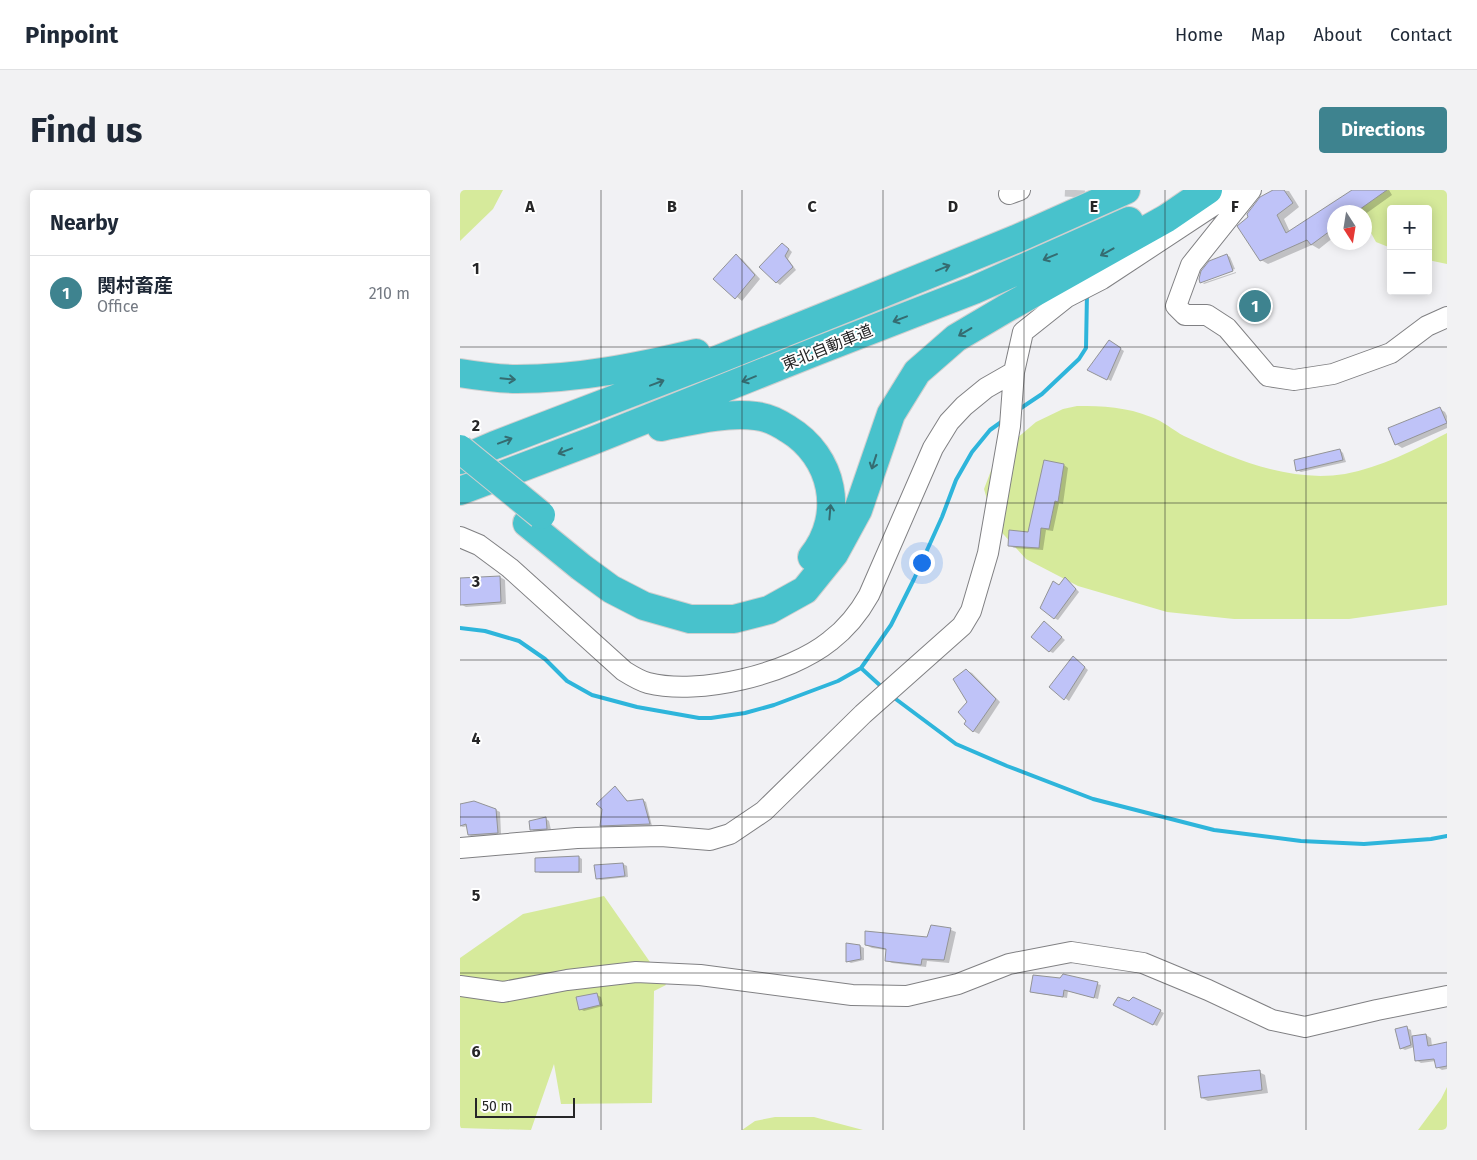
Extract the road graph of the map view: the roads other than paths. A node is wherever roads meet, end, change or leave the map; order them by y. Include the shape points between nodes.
1 (1126, 190) edge
2 (1188, 190) edge
3 (1208, 190) edge
4 (1237, 190) edge
5 (1251, 190) edge
6 (866, 300) junction
7 (1447, 317) edge
8 (1014, 372) junction
9 (460, 373) edge
10 (592, 440) junction
11 (460, 449) edge
12 (460, 460) edge
13 (460, 468) edge
14 (460, 491) edge
15 (534, 519) junction
16 (460, 537) edge
17 (460, 848) edge
18 (460, 986) edge
19 (1447, 996) edge

6 -> 1 highway, 東北自動車道
2 -> 10 highway, 東北自動車道 via 1144,214 974,290
3 -> 15 highway via 1167,218 956,338 917,372 891,414 858,510 834,554 805,590 768,610 734,618 690,619 644,606 611,589 580,567
4 - 8 street via 1078,287 1023,332
5 - 7 street via 1191,264 1176,306 1185,316 1206,315 1226,328 1268,376 1294,380 1333,374 1391,353 1428,326
9 -> 6 highway via 524,379 560,378 632,368 705,351
12 -> 6 highway, 東北自動車道
8 - 16 street via 986,388 949,422 937,441 869,595 854,618 830,642 813,653 750,678 694,687 647,683 634,677 510,568 479,545
8 - 17 street via 1010,426 988,553 971,612 962,626 863,714 764,811 730,834 710,840 661,836 578,838
10 -> 14 highway, 東北自動車道
15 -> 10 highway via 636,586 683,604 702,606 742,603 776,590 804,568 826,533 831,515 831,495 825,471 815,452 800,436 779,423 757,416 719,416
11 - 15 highway, bridge
13 - 15 highway
18 - 19 street via 503,992 636,972 700,975 852,995 907,996 958,984 1009,964 1071,952 1143,963 1272,1020 1304,1027

